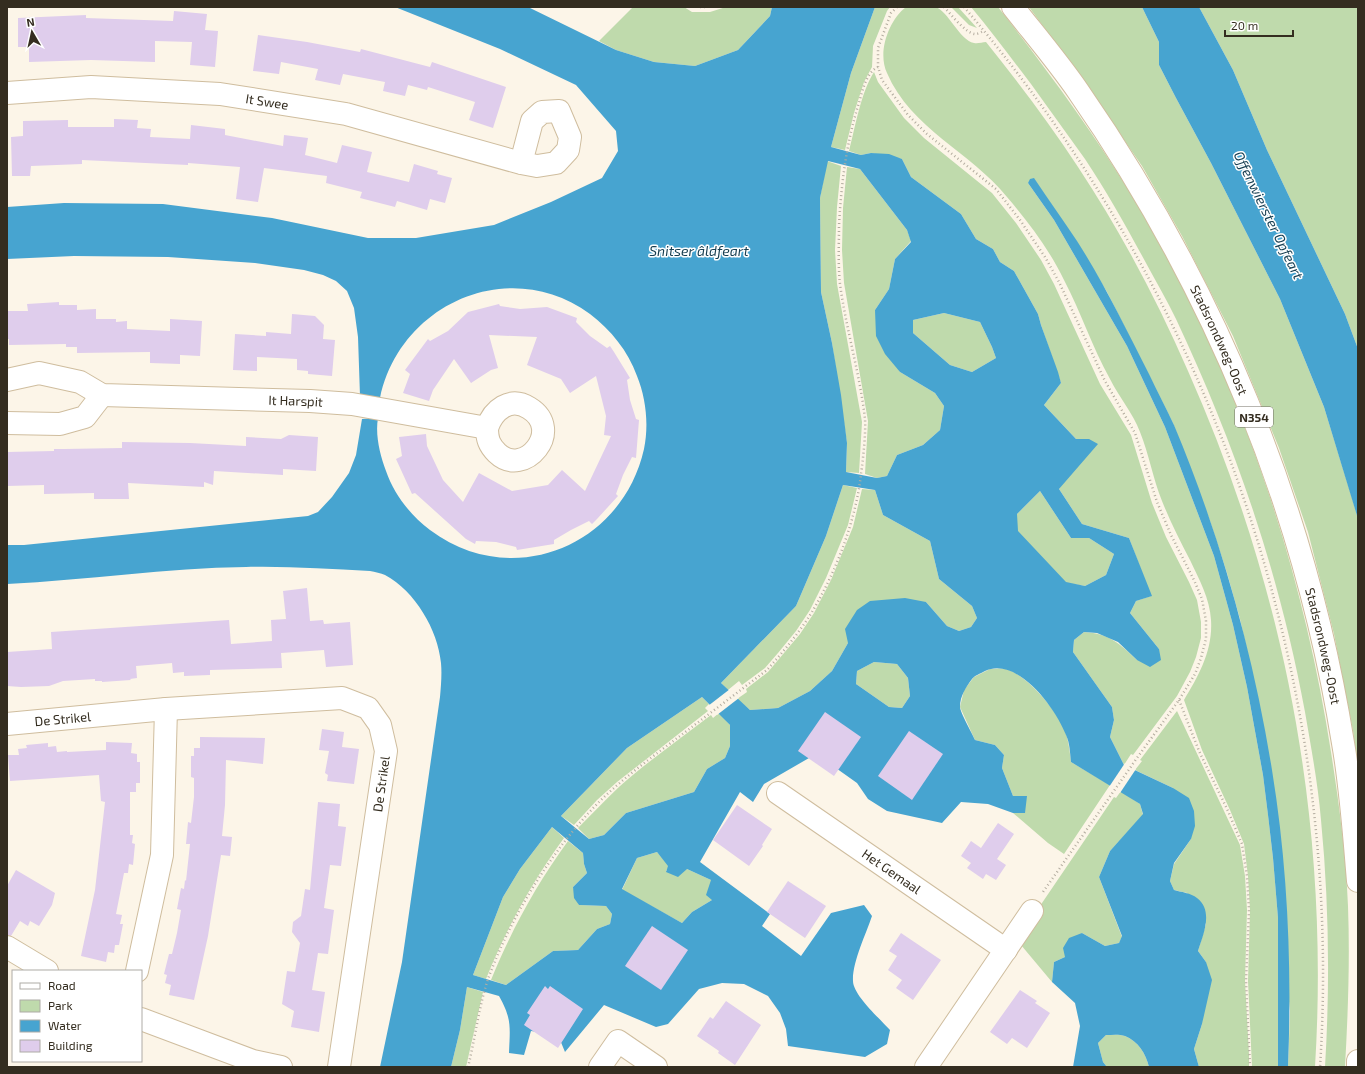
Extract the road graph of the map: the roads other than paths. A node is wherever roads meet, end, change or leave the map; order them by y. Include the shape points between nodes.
1 (1013, 7) edge
2 (7, 93) edge
3 (521, 163) dead end
4 (7, 380) edge
5 (102, 395) junction
6 (7, 423) edge
7 (487, 428) dead end
8 (166, 709) junction
9 (7, 724) edge
10 (778, 794) dead end
11 (1358, 881) edge
12 (1032, 911) road end
13 (7, 947) edge
14 (1006, 950) junction
15 (45, 970) edge
16 (137, 970) edge
17 (142, 1019) edge
18 (1358, 1060) edge
19 (281, 1067) edge
20 (340, 1067) edge
21 (600, 1067) edge
22 (656, 1067) edge
23 (926, 1067) edge
24 (1358, 1067) edge

1 - 11 street, Stadsrondweg-Oost / N354 via 1077,90 1170,238 1195,284 1254,418 1293,529 1321,631 1343,744
2 - 3 street, It Swee via 91,87 220,94 346,114
4 - 5 street, It Harspit via 39,374 80,382
5 - 6 street via 85,417 60,424
5 - 7 street, It Harspit via 352,404
8 - 9 street, De Strikel
8 - 16 street via 162,855
8 - 20 street, De Strikel via 342,698 368,708 380,725 386,750
10 - 14 street, Het Gemaal
12 - 14 street
13 - 15 street
14 - 23 street
17 - 19 street via 253,1061
18 - 24 street
21 - 22 street via 618,1041

